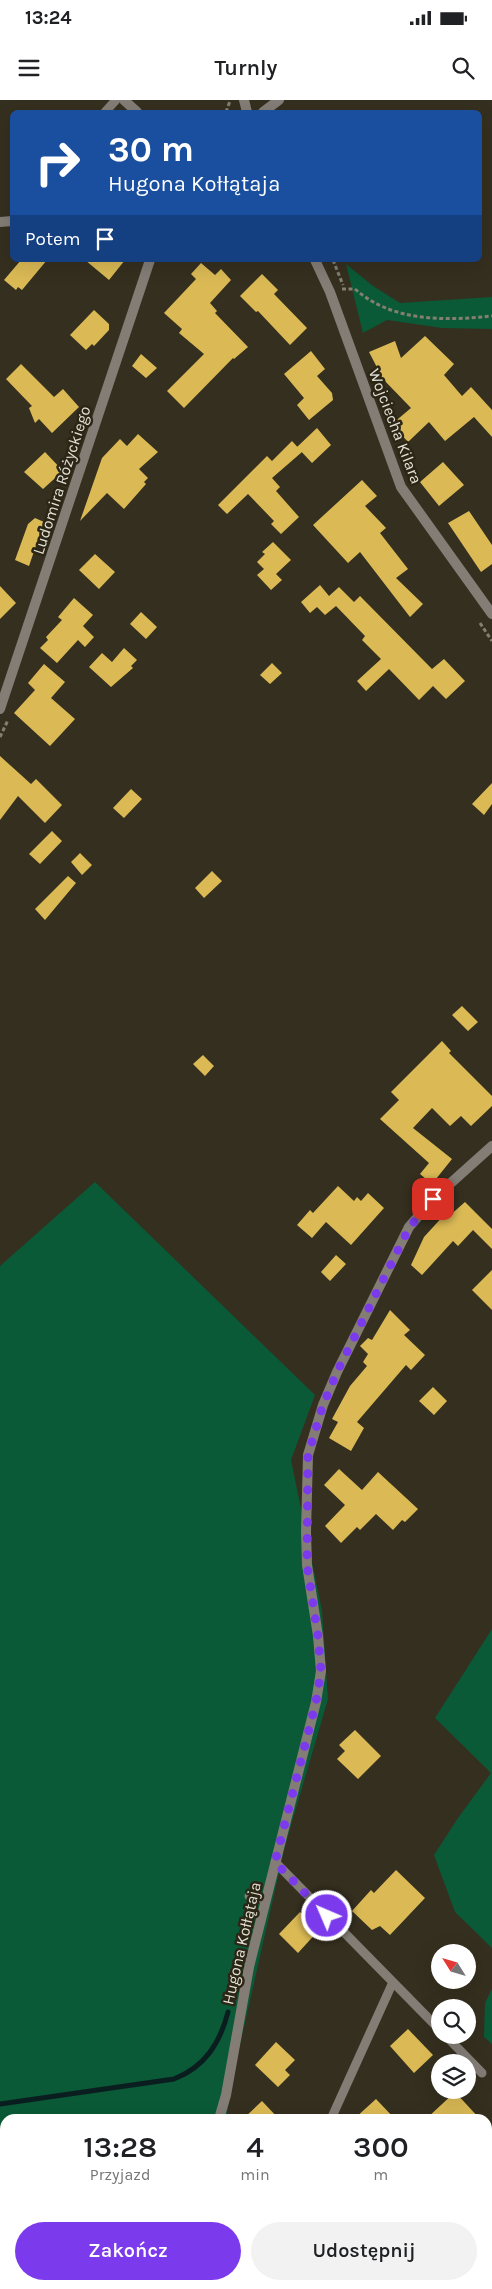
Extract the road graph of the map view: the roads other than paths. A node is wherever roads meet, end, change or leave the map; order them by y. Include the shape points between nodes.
1 (116, 100) edge
2 (279, 100) edge
3 (107, 110) edge
4 (266, 110) edge
5 (149, 262) edge
6 (316, 262) edge
7 (492, 614) edge
8 (0, 709) edge
9 (492, 1146) edge
10 (275, 1862) junction
11 (249, 1896) dead end
12 (266, 1899) junction
13 (393, 1982) junction
14 (431, 2021) edge
15 (454, 2044) edge
16 (482, 2073) dead end
17 (220, 2114) edge
18 (333, 2114) edge

1 - 3 lane
2 - 4 street
5 - 8 street, Ludomira Różyckiego
6 - 7 street, Wojciecha Kilara via 330,292 401,487
9 - 10 street, Hugona Kołłątaja via 433,1199 409,1228 323,1405 308,1455 306,1532 307,1565 321,1671
10 - 12 street, Hugona Kołłątaja
10 - 13 lane
11 - 12 lane
12 - 17 street, Hugona Kołłątaja via 249,1967
13 - 14 lane
13 - 18 lane
15 - 16 lane

